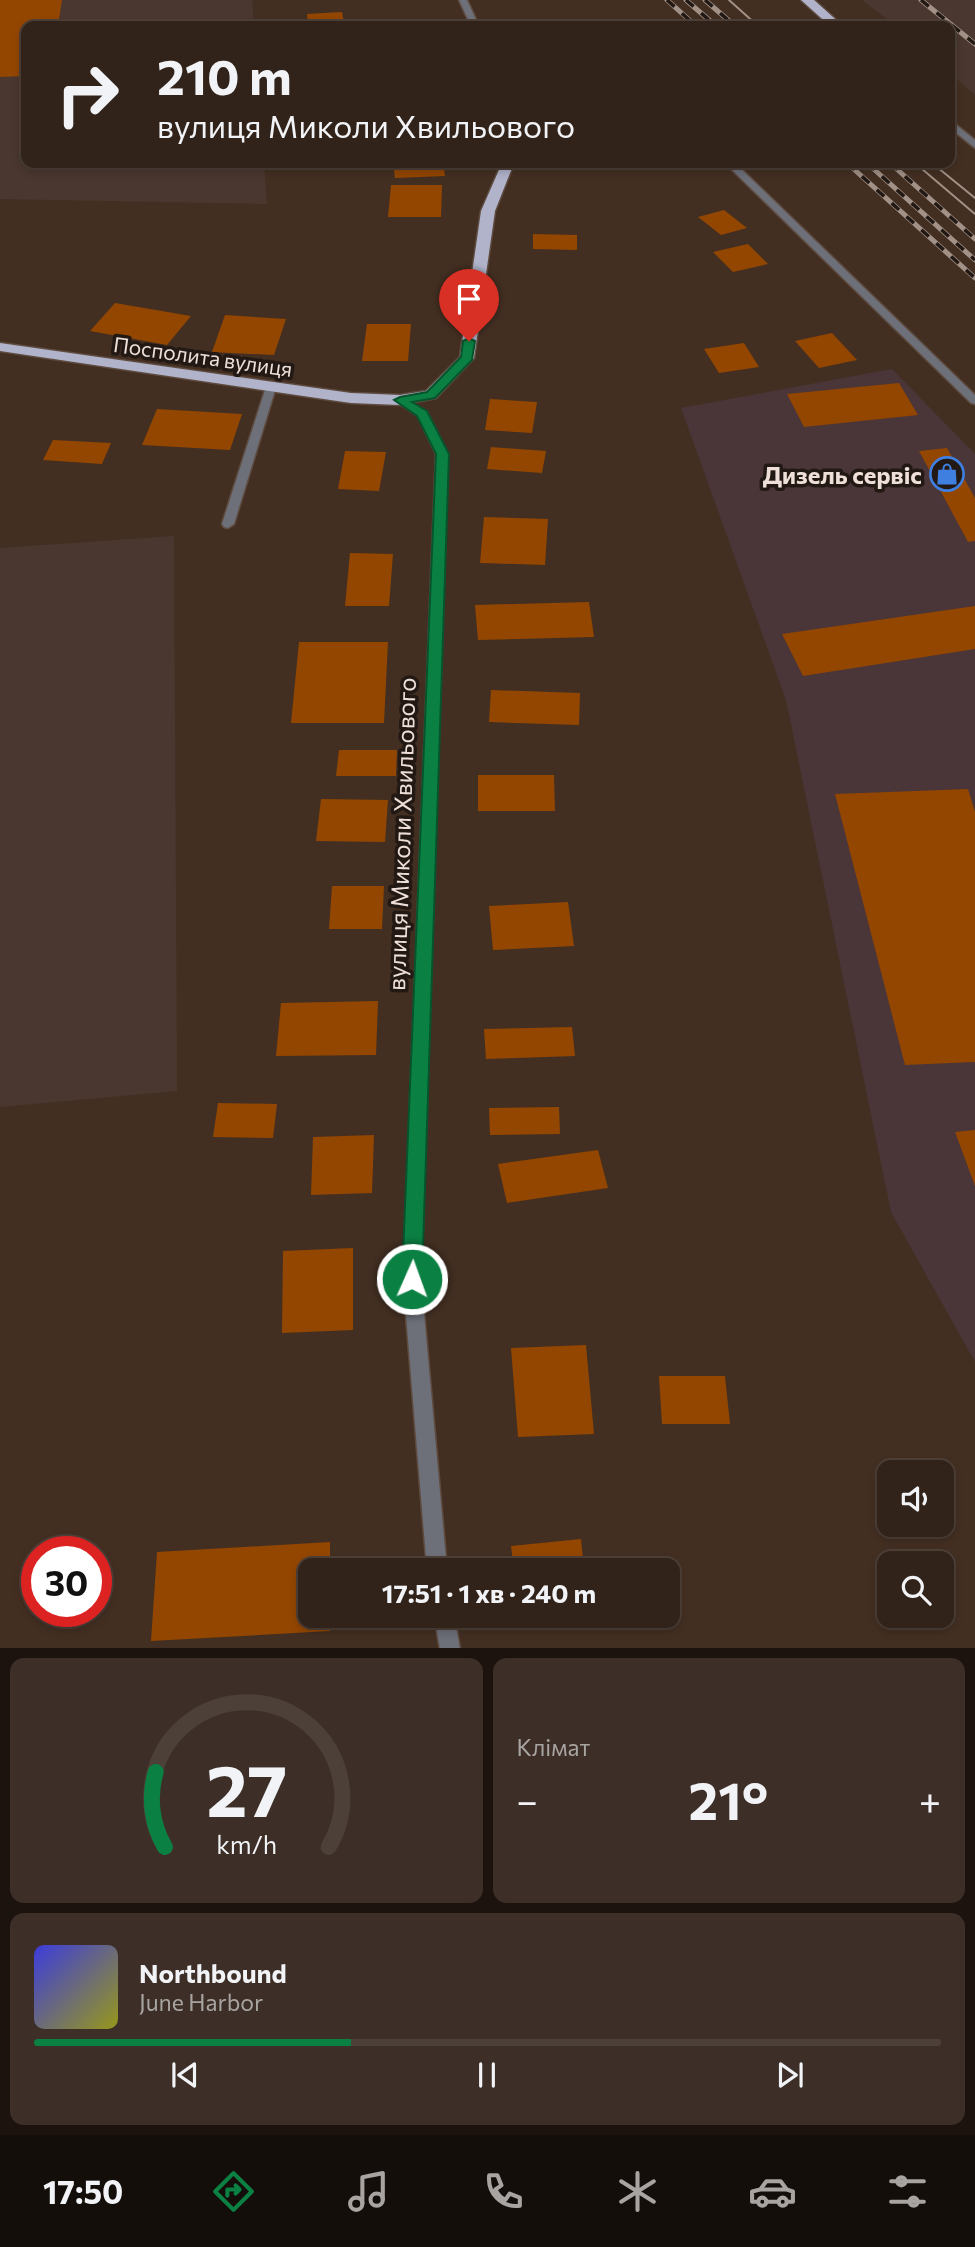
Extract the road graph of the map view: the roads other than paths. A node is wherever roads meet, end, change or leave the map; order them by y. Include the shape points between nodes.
1 (463, 0) edge
2 (807, 0) edge
3 (473, 21) edge
4 (831, 21) edge
5 (955, 127) edge
6 (975, 145) edge
7 (506, 168) edge
8 (735, 168) edge
9 (0, 347) edge
10 (271, 387) junction
11 (400, 400) junction
12 (975, 401) edge
13 (228, 524) dead end
14 (436, 1558) edge
15 (446, 1628) edge
16 (450, 1648) edge

1 - 3 street
2 - 4 highway
5 - 6 street
7 - 11 highway via 488,211 467,358 431,395
8 - 12 street
9 - 10 highway, Посполита вулиця
10 - 11 highway, Посполита вулиця
10 - 13 street
11 - 14 street, вулиця Миколи Хвильового via 423,414 442,454 412,1279
15 - 16 street

